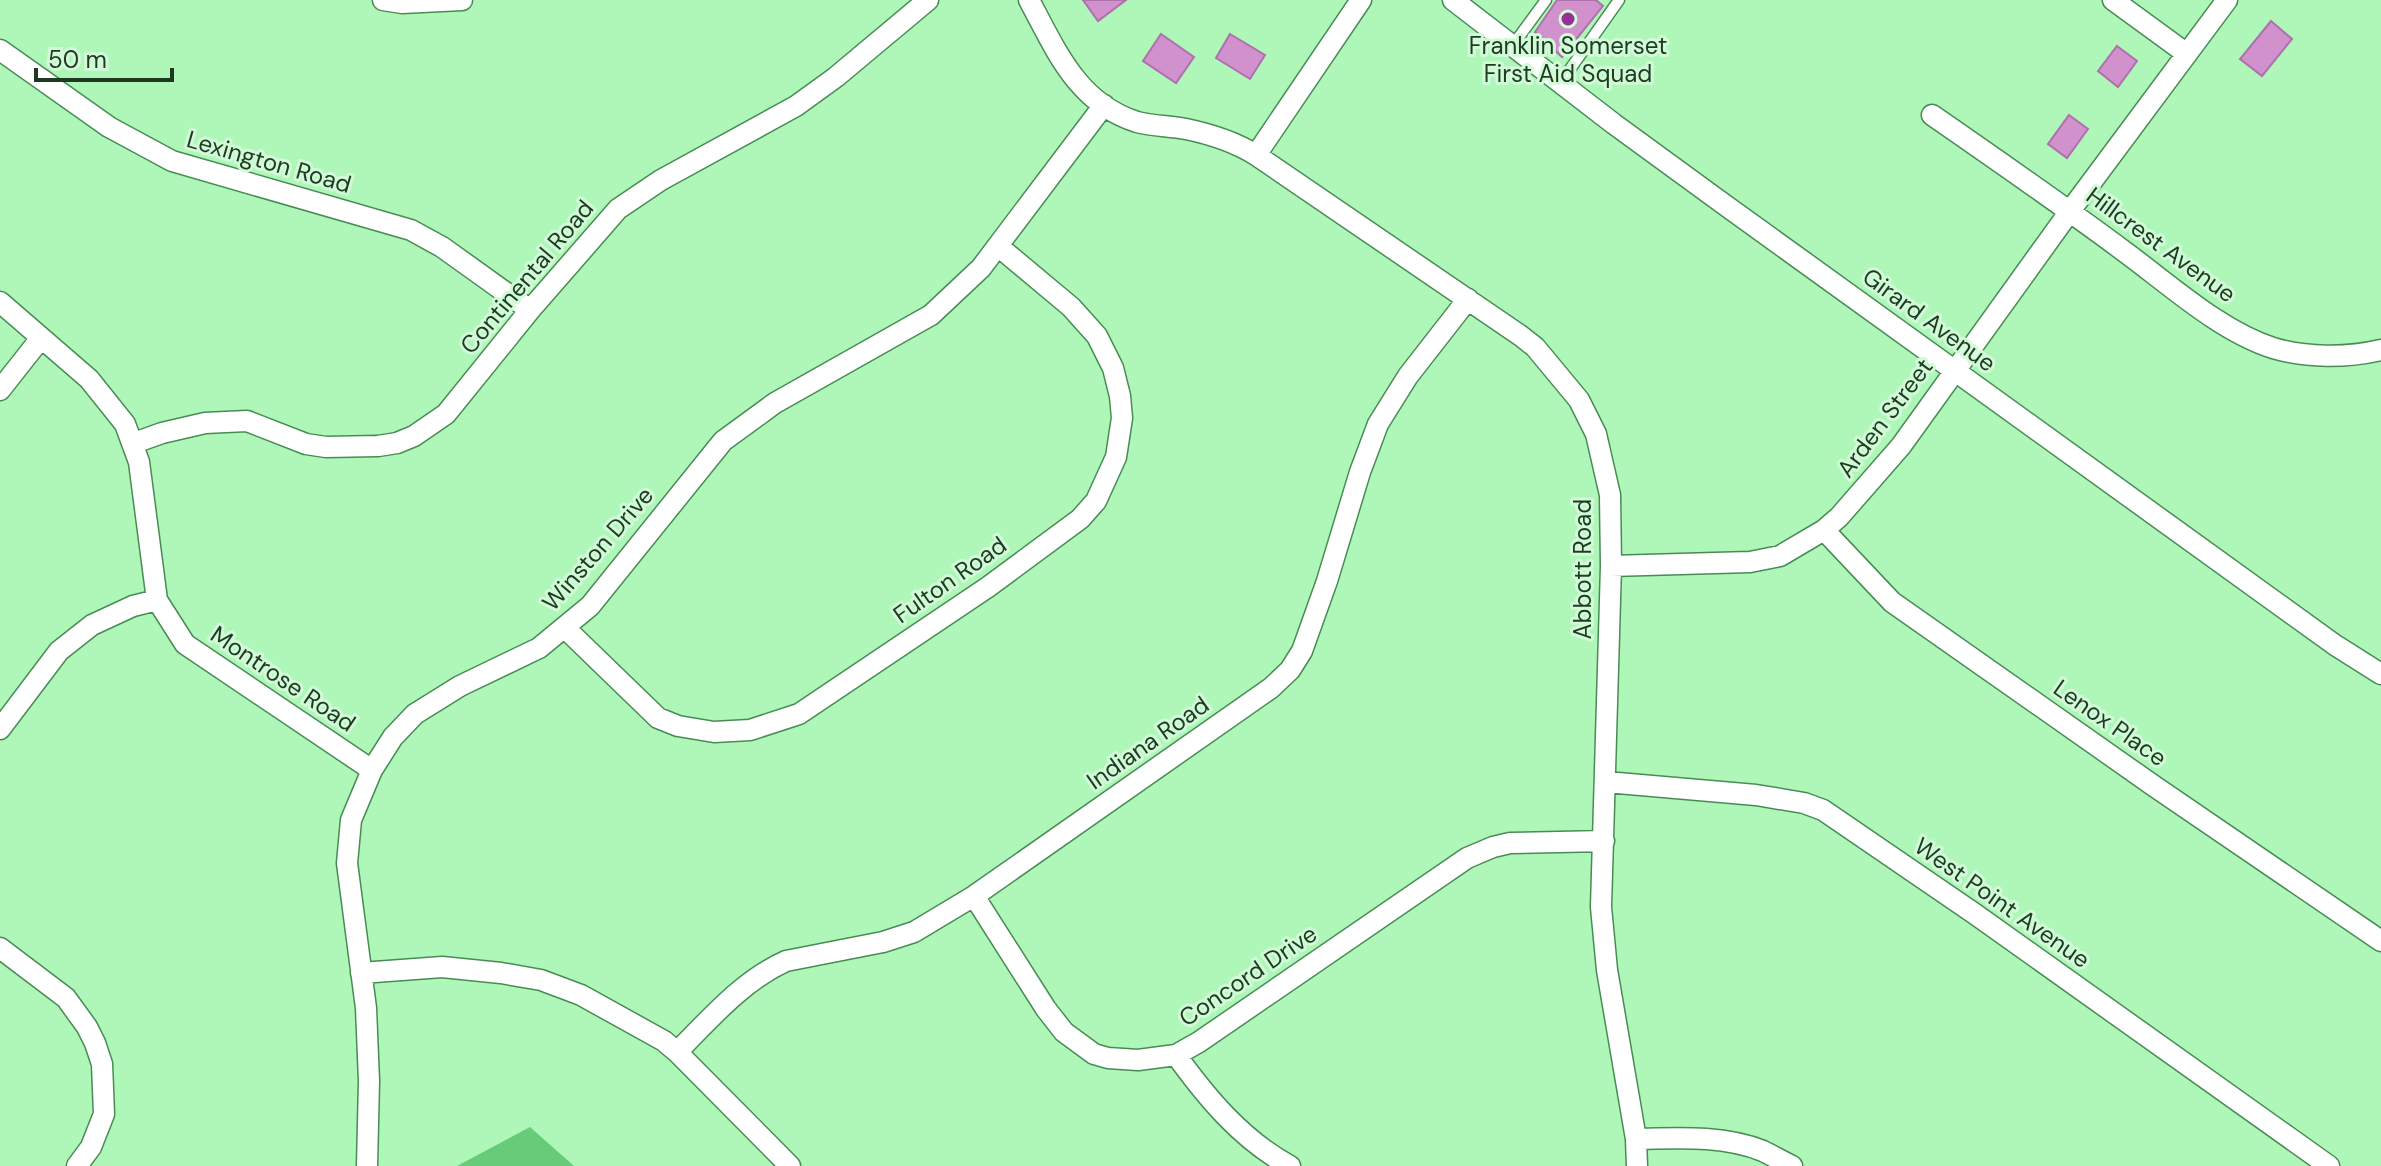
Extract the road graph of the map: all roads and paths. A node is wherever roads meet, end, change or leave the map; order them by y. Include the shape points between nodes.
1 (383, 0) edge
2 (462, 0) edge
3 (928, 0) edge
4 (1029, 0) edge
5 (1361, 0) edge
6 (1453, 0) edge
7 (1546, 0) edge
8 (1619, 0) edge
9 (2113, 0) edge
10 (2227, 0) edge
11 (1513, 45) junction
12 (0, 50) edge
13 (2187, 54) junction
14 (1561, 82) junction
15 (1104, 105) junction
16 (1932, 115) dead end
17 (1256, 155) junction
18 (2070, 211) junction
19 (998, 246) junction
20 (1468, 299) junction
21 (0, 302) edge
22 (530, 310) junction
23 (41, 338) junction
24 (2381, 350) edge
25 (1955, 370) junction
26 (0, 390) edge
27 (134, 443) junction
28 (1824, 530) junction
29 (1611, 566) junction
30 (157, 600) junction
31 (565, 628) junction
32 (2381, 674) edge
33 (0, 729) edge
34 (372, 770) junction
35 (1606, 782) junction
36 (1604, 841) junction
37 (974, 896) junction
38 (2381, 941) edge
39 (0, 948) edge
40 (361, 973) junction
41 (677, 1052) junction
42 (1176, 1055) junction
43 (1636, 1139) junction
44 (77, 1166) edge
45 (367, 1166) edge
46 (790, 1166) edge
47 (1290, 1166) edge
48 (1637, 1166) edge
49 (1792, 1166) edge
50 (2329, 1166) edge

1 - 2 street
3 - 22 street, Continental Road via 796,106 618,209
4 - 15 street, Abbott Road via 1068,72
5 - 17 street
6 - 11 street, Girard Avenue
7 - 11 lane
8 - 14 lane
9 - 13 street
10 - 13 street, Arden Street
11 - 14 street, Girard Avenue
12 - 22 street, Lexington Road via 109,127 172,161 411,230
13 - 18 street, Arden Street
14 - 25 street, Girard Avenue
15 - 17 street, Abbott Road via 1137,122 1188,130
15 - 19 street, Winston Drive
16 - 18 street, Hillcrest Avenue
17 - 20 street, Abbott Road
18 - 24 street, Hillcrest Avenue via 2220,322 2254,340 2310,355
18 - 25 street, Arden Street
19 - 31 street, Winston Drive via 931,315 775,403 723,441 590,606
19 - 31 street, Fulton Road via 1071,307 1097,336 1113,368 1122,418 1116,457 1096,501 1080,519 846,684 799,714 750,730 714,732 658,718
20 - 29 street, Abbott Road via 1535,347 1579,400 1596,434 1610,495
20 - 37 street, Indiana Road via 1378,424 1302,651 1290,670
21 - 23 street, Montrose Road
22 - 27 street, Continental Road via 446,414 397,443 326,447 247,421 205,423
23 - 26 street
23 - 27 street, Montrose Road via 89,379
25 - 28 street, Arden Street via 1901,446
25 - 32 street, Girard Avenue
27 - 30 street, Montrose Road
28 - 29 street, Arden Street via 1780,556 1750,562
28 - 38 street, Lenox Place via 1892,602
29 - 35 street, Abbott Road
30 - 33 street via 92,625 59,651
30 - 34 street, Montrose Road via 185,644
31 - 34 street, Winston Drive via 539,648 415,714
34 - 40 street, Winston Drive via 351,820 347,863
35 - 36 street, Abbott Road
35 - 50 street, West Point Avenue via 1756,795 1823,810
36 - 42 street, Concord Drive via 1510,843 1467,858
36 - 43 street, Abbott Road via 1601,907 1607,970
37 - 41 street, Indiana Road via 914,932 771,968 745,985
37 - 42 street, Concord Drive via 1064,1032 1108,1058
39 - 44 street via 66,998 95,1043 102,1064 104,1114
40 - 41 street via 442,967 541,980 581,995
40 - 45 street, Winston Drive via 369,1081
41 - 46 street
42 - 47 street via 1229,1120
43 - 48 street, Abbott Road
43 - 49 street via 1731,1142

